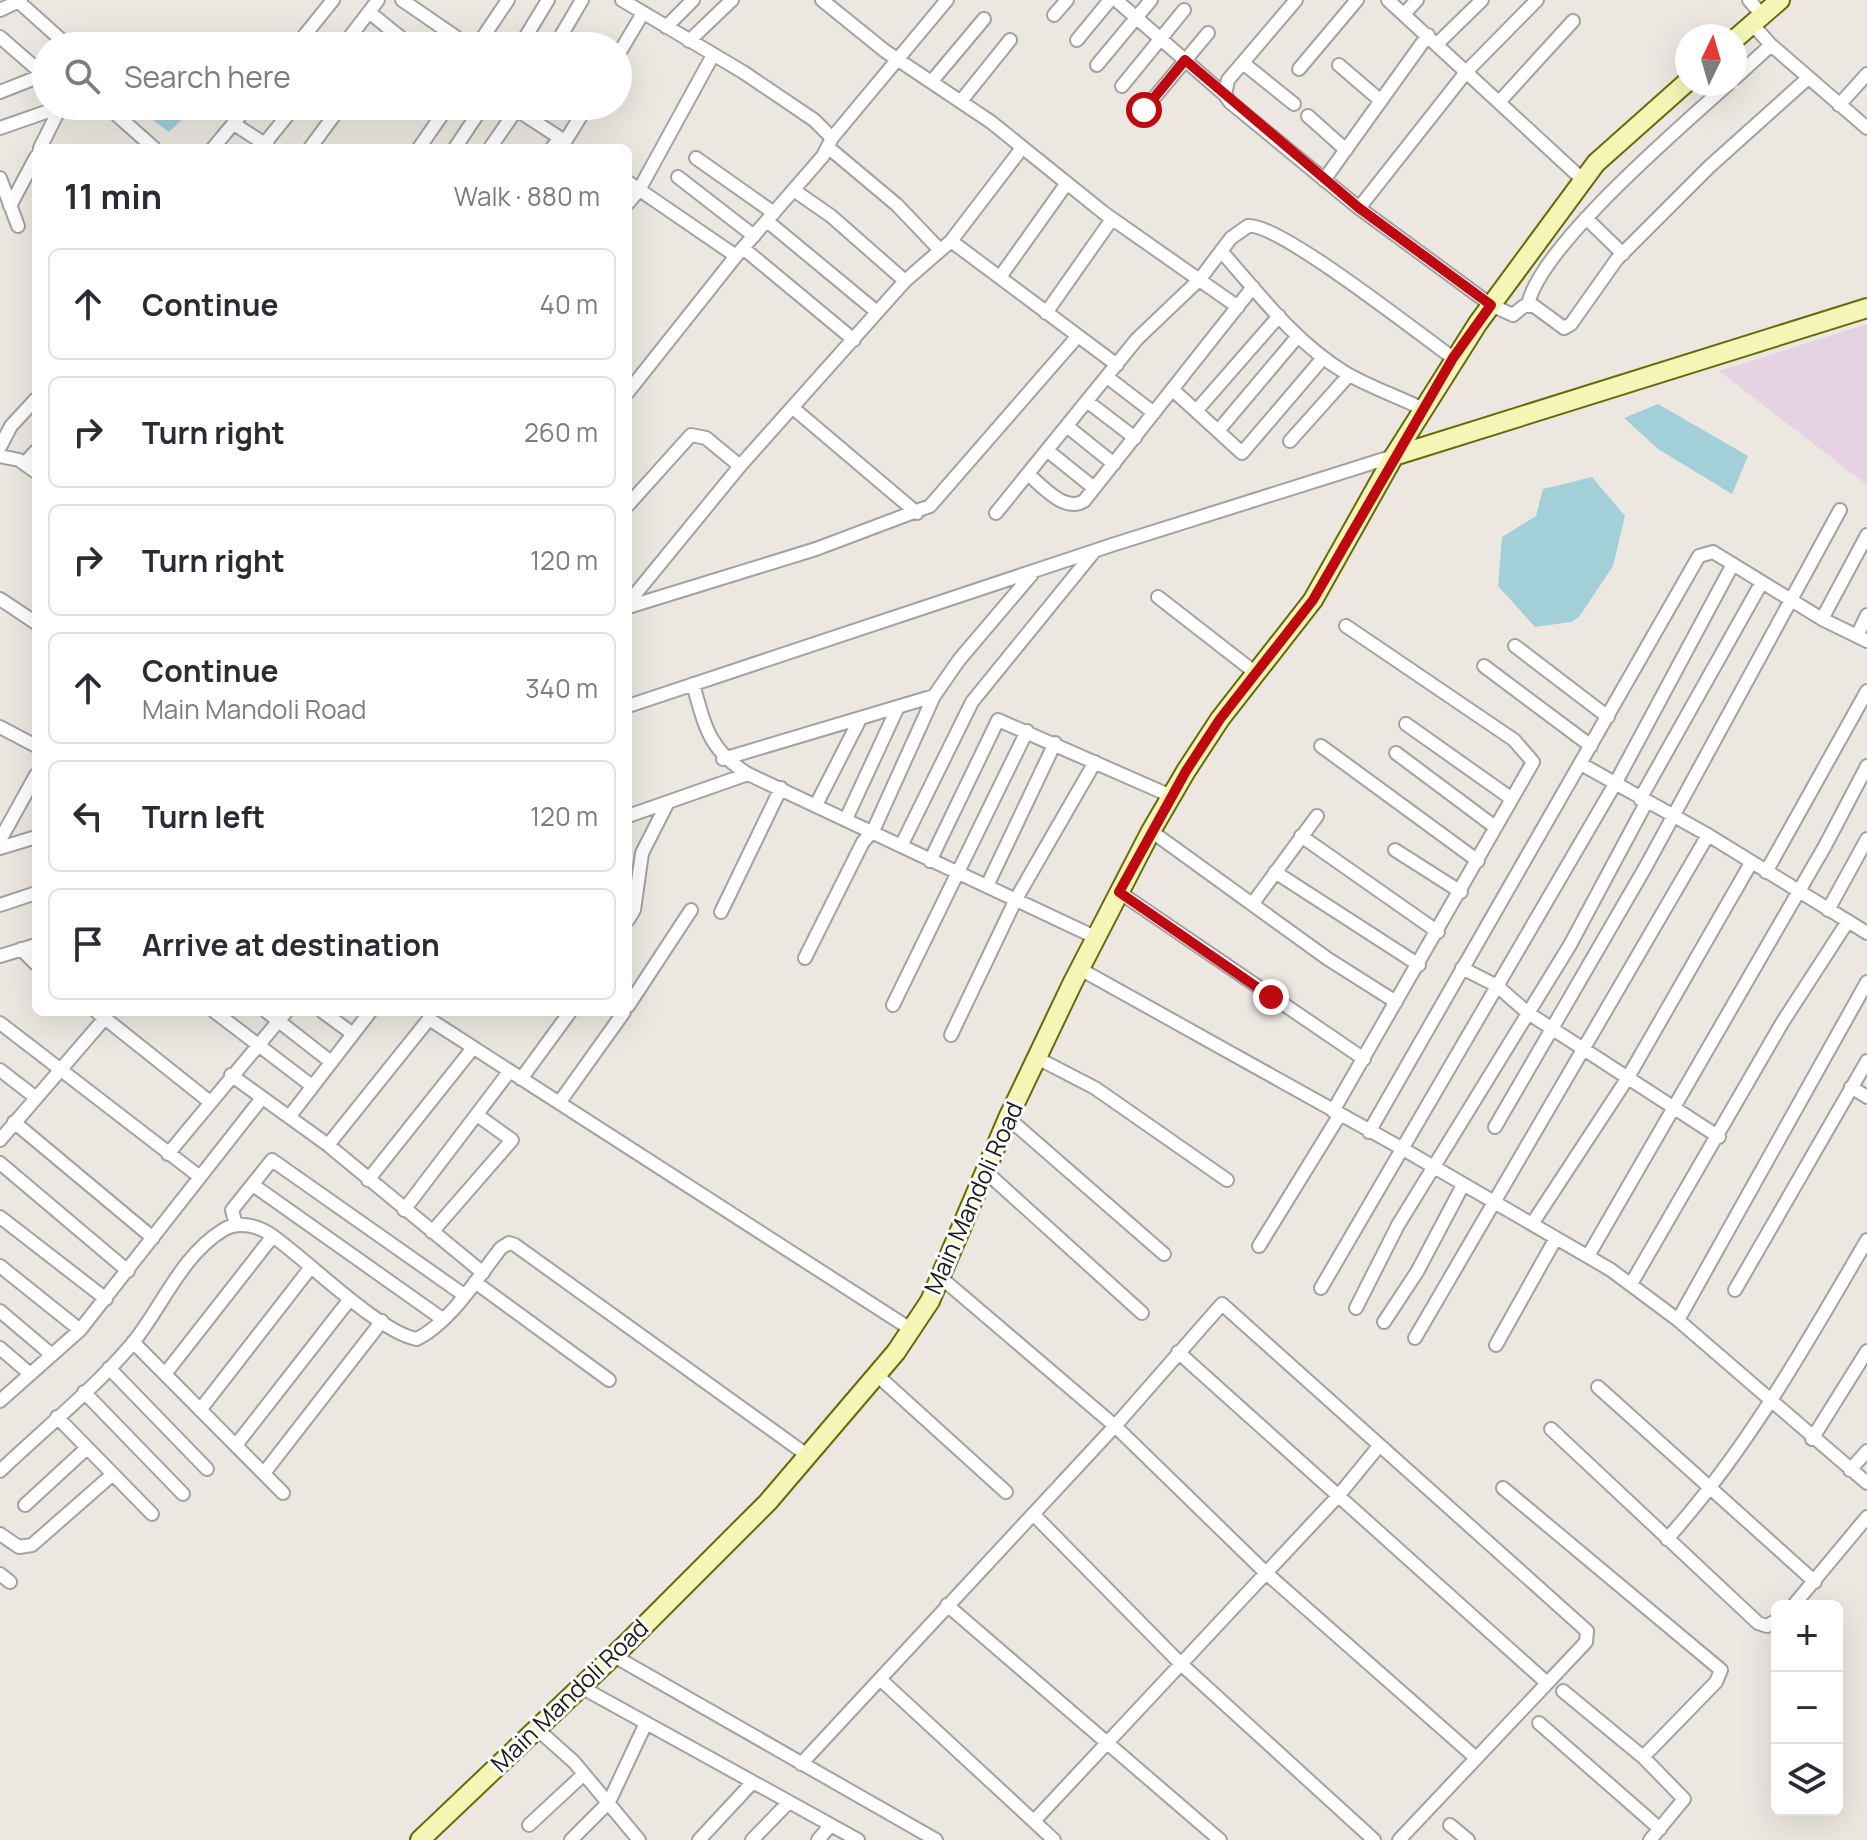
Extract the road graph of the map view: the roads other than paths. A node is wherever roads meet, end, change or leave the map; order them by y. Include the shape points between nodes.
1 (333, 0) edge
2 (378, 0) edge
3 (402, 0) edge
4 (508, 0) edge
5 (548, 0) edge
6 (582, 0) edge
7 (622, 0) edge
8 (693, 0) edge
9 (732, 0) edge
10 (822, 0) edge
11 (947, 0) edge
12 (1067, 0) edge
13 (1113, 0) edge
14 (1151, 0) edge
15 (1296, 0) edge
16 (1357, 0) edge
17 (1388, 0) edge
18 (1417, 0) edge
19 (1482, 0) edge
20 (1537, 0) edge
21 (1749, 0) edge
22 (1780, 0) edge
23 (15, 2) edge
24 (642, 8) edge
25 (0, 10) edge
26 (1184, 10) dead end
27 (369, 12) junction
28 (1404, 14) junction
29 (1054, 15) dead end
30 (1135, 17) junction
31 (984, 19) dead end
32 (1757, 19) junction
33 (1573, 21) dead end
34 (666, 27) junction
35 (1747, 28) edge
36 (445, 31) edge
37 (51, 32) edge
38 (307, 32) edge
39 (354, 32) edge
40 (394, 32) edge
41 (486, 32) edge
42 (529, 32) edge
43 (563, 32) edge
44 (630, 32) edge
45 (1208, 33) dead end
46 (0, 37) edge
47 (1160, 38) junction
48 (1433, 39) junction
49 (1010, 40) dead end
50 (1077, 40) dead end
51 (689, 41) junction
52 (1771, 45) junction
53 (713, 55) junction
54 (897, 59) junction
55 (1185, 60) junction
56 (1243, 63) junction
57 (32, 65) edge
58 (1097, 65) dead end
59 (1339, 65) dead end
60 (1747, 67) edge
61 (1299, 69) dead end
62 (1467, 71) junction
63 (1867, 74) edge
64 (1807, 79) junction
65 (32, 80) edge
66 (932, 81) junction
67 (1122, 86) dead end
68 (0, 92) edge
69 (1675, 93) edge
70 (1225, 95) junction
71 (1715, 96) edge
72 (961, 101) junction
73 (1381, 101) junction
74 (1500, 101) junction
75 (1294, 104) dead end
76 (1839, 105) junction
77 (1144, 110) dead end
78 (32, 116) edge
79 (1308, 116) dead end
80 (53, 120) edge
81 (122, 120) edge
82 (237, 120) edge
83 (284, 120) edge
84 (331, 120) edge
85 (438, 120) edge
86 (474, 120) edge
87 (508, 120) edge
88 (532, 120) edge
89 (576, 120) edge
90 (234, 124) junction
91 (0, 128) edge
92 (1867, 128) edge
93 (560, 142) edge
94 (830, 143) junction
95 (42, 144) edge
96 (150, 144) edge
97 (216, 144) edge
98 (262, 144) edge
99 (266, 144) edge
100 (313, 144) edge
101 (422, 144) edge
102 (458, 144) edge
103 (493, 144) edge
104 (1022, 148) junction
105 (1346, 150) junction
106 (696, 158) dead end
107 (32, 165) edge
108 (678, 177) dead end
109 (0, 178) edge
110 (1324, 180) junction
111 (1583, 180) junction
112 (1067, 183) junction
113 (634, 186) edge
114 (795, 191) junction
115 (10, 206) junction
116 (1359, 208) junction
117 (770, 217) junction
118 (1586, 218) junction
119 (1112, 219) junction
120 (18, 226) dead end
121 (754, 236) junction
122 (945, 245) junction
123 (1221, 251) junction
124 (740, 252) junction
125 (1623, 254) junction
126 (1000, 277) junction
127 (1200, 279) junction
128 (905, 281) junction
129 (1253, 287) junction
130 (1491, 305) junction
131 (1528, 305) junction
132 (1238, 307) junction
133 (1867, 308) edge
134 (877, 312) junction
135 (1046, 313) junction
136 (1279, 316) junction
137 (1298, 336) junction
138 (1077, 337) junction
139 (854, 340) junction
140 (1323, 358) junction
141 (1453, 358) junction
142 (1117, 365) junction
143 (1349, 375) junction
144 (1107, 377) junction
145 (632, 387) edge
146 (1173, 390) junction
147 (1088, 402) junction
148 (32, 403) edge
149 (793, 408) junction
150 (1423, 409) junction
151 (1196, 411) junction
152 (1154, 413) junction
153 (1068, 427) junction
154 (1218, 431) junction
155 (1135, 438) junction
156 (1290, 441) dead end
157 (0, 447) edge
158 (1048, 451) junction
159 (32, 455) edge
160 (0, 456) edge
161 (1394, 456) junction
162 (25, 463) junction
163 (1114, 464) junction
164 (740, 466) junction
165 (32, 469) edge
166 (1028, 474) junction
167 (1094, 488) junction
168 (632, 501) edge
169 (1840, 510) dead end
170 (917, 513) junction
171 (996, 513) dead end
172 (1867, 535) edge
173 (1094, 551) junction
174 (1733, 564) junction
175 (1033, 573) junction
176 (1762, 582) junction
177 (1158, 597) dead end
178 (0, 599) edge
179 (1790, 599) junction
180 (632, 600) edge
181 (632, 604) edge
182 (1867, 615) edge
183 (1822, 619) junction
184 (32, 620) edge
185 (1346, 626) dead end
186 (1862, 638) edge
187 (1515, 646) dead end
188 (1484, 666) dead end
189 (1257, 674) junction
190 (693, 684) junction
191 (1867, 691) edge
192 (934, 696) junction
193 (632, 705) edge
194 (897, 709) junction
195 (1608, 717) junction
196 (859, 721) junction
197 (1406, 724) dead end
198 (0, 727) edge
199 (1027, 731) junction
200 (1055, 743) junction
201 (32, 744) edge
202 (1321, 746) dead end
203 (1591, 746) junction
204 (1396, 753) dead end
205 (723, 759) junction
206 (1095, 762) junction
207 (1581, 764) junction
208 (1867, 766) edge
209 (748, 774) junction
210 (32, 782) edge
211 (1615, 784) junction
212 (781, 788) junction
213 (1171, 796) junction
214 (1512, 799) junction
215 (1643, 801) junction
216 (816, 805) junction
217 (666, 806) junction
218 (632, 815) edge
219 (1317, 816) dead end
220 (1671, 817) junction
221 (846, 819) junction
222 (1495, 827) junction
223 (873, 831) junction
224 (1151, 831) junction
225 (1708, 835) junction
226 (1301, 836) junction
227 (32, 838) edge
228 (1867, 839) edge
229 (0, 840) edge
230 (901, 846) junction
231 (0, 848) edge
232 (1395, 850) dead end
233 (930, 861) junction
234 (1478, 861) junction
235 (1751, 863) junction
236 (1275, 872) junction
237 (1766, 872) junction
238 (956, 873) junction
239 (987, 886) junction
240 (1119, 892) junction
241 (1461, 892) junction
242 (1798, 892) junction
243 (32, 894) edge
244 (1016, 899) junction
245 (1253, 903) junction
246 (1, 904) edge
247 (691, 910) dead end
248 (1828, 910) junction
249 (721, 912) dead end
250 (632, 913) edge
251 (1848, 921) junction
252 (1867, 931) edge
253 (1438, 932) junction
254 (1097, 938) junction
255 (32, 946) edge
256 (21, 949) junction
257 (0, 956) edge
258 (805, 958) dead end
259 (32, 960) edge
260 (1419, 965) junction
261 (1462, 968) junction
262 (1080, 969) junction
263 (1867, 982) edge
264 (1497, 986) junction
265 (632, 1000) edge
266 (1396, 1002) junction
267 (893, 1005) dead end
268 (1528, 1013) junction
269 (100, 1016) edge
270 (102, 1016) edge
271 (220, 1016) edge
272 (328, 1016) edge
273 (367, 1016) edge
274 (430, 1016) edge
275 (567, 1016) edge
276 (621, 1016) edge
277 (282, 1017) edge
278 (0, 1023) edge
279 (1552, 1028) junction
280 (353, 1034) junction
281 (951, 1035) dead end
282 (257, 1045) junction
283 (473, 1048) junction
284 (1583, 1050) junction
285 (1037, 1058) junction
286 (1364, 1059) junction
287 (1867, 1061) edge
288 (331, 1062) junction
289 (0, 1070) edge
290 (60, 1070) junction
291 (509, 1072) junction
292 (231, 1075) junction
293 (521, 1079) junction
294 (1627, 1079) junction
295 (312, 1086) junction
296 (1851, 1087) junction
297 (35, 1097) junction
298 (1867, 1097) edge
299 (262, 1098) junction
300 (210, 1102) junction
301 (559, 1103) junction
302 (1673, 1110) junction
303 (1336, 1114) junction
304 (477, 1115) junction
305 (289, 1117) junction
306 (1008, 1118) junction
307 (8, 1125) edge
308 (1495, 1127) dead end
309 (1369, 1132) junction
310 (1719, 1137) junction
311 (0, 1140) edge
312 (328, 1145) junction
313 (1403, 1149) junction
314 (168, 1154) junction
315 (0, 1163) edge
316 (1434, 1169) junction
317 (985, 1171) junction
318 (200, 1177) junction
319 (368, 1180) junction
320 (1227, 1180) dead end
321 (253, 1185) junction
322 (1463, 1185) junction
323 (1495, 1202) junction
324 (404, 1210) junction
325 (0, 1217) edge
326 (1532, 1224) junction
327 (236, 1225) junction
328 (432, 1232) junction
329 (273, 1236) junction
330 (153, 1238) junction
331 (1556, 1238) junction
332 (1867, 1240) edge
333 (1259, 1246) dead end
334 (1164, 1254) dead end
335 (1588, 1256) junction
336 (0, 1266) edge
337 (311, 1267) junction
338 (128, 1271) junction
339 (939, 1276) junction
340 (479, 1278) junction
341 (1631, 1284) junction
342 (1321, 1288) dead end
343 (1735, 1290) dead end
344 (464, 1295) junction
345 (106, 1299) junction
346 (350, 1299) junction
347 (1356, 1308) dead end
348 (0, 1311) edge
349 (1142, 1313) dead end
350 (441, 1318) junction
351 (1678, 1320) junction
352 (382, 1321) junction
353 (1384, 1322) dead end
354 (80, 1330) junction
355 (912, 1330) junction
356 (1415, 1338) dead end
357 (133, 1342) junction
358 (1496, 1345) dead end
359 (0, 1348) edge
360 (1867, 1351) edge
361 (1178, 1352) junction
362 (52, 1355) junction
363 (109, 1368) junction
364 (29, 1373) junction
365 (165, 1374) junction
366 (878, 1376) junction
367 (0, 1379) edge
368 (609, 1380) dead end
369 (1598, 1387) dead end
370 (12, 1389) junction
371 (84, 1392) junction
372 (0, 1401) edge
373 (1771, 1403) junction
374 (200, 1410) junction
375 (57, 1417) junction
376 (1115, 1426) junction
377 (1551, 1429) dead end
378 (1812, 1439) junction
379 (236, 1445) junction
380 (1379, 1446) junction
381 (87, 1448) junction
382 (1867, 1451) edge
383 (807, 1455) junction
384 (207, 1469) dead end
385 (1850, 1470) junction
386 (0, 1471) edge
387 (264, 1473) junction
388 (113, 1474) junction
389 (1867, 1483) edge
390 (1503, 1488) dead end
391 (1713, 1488) junction
392 (1006, 1492) dead end
393 (283, 1493) dead end
394 (183, 1494) dead end
395 (1339, 1495) junction
396 (25, 1505) dead end
397 (152, 1514) dead end
398 (1034, 1515) junction
399 (1867, 1517) edge
400 (0, 1534) edge
401 (1667, 1539) junction
402 (1265, 1572) junction
403 (1815, 1582) junction
404 (1798, 1600) edge
405 (947, 1605) junction
406 (1771, 1624) edge
407 (614, 1656) junction
408 (1181, 1664) junction
409 (880, 1679) junction
410 (1547, 1683) junction
411 (581, 1687) junction
412 (1563, 1691) dead end
413 (646, 1723) junction
414 (1539, 1723) dead end
415 (537, 1729) junction
416 (1110, 1743) junction
417 (1643, 1757) junction
418 (1476, 1758) junction
419 (801, 1764) junction
420 (584, 1774) junction
421 (752, 1783) junction
422 (609, 1802) junction
423 (788, 1803) junction
424 (1034, 1821) junction
425 (529, 1825) dead end
426 (1450, 1825) dead end
427 (830, 1826) junction
428 (1660, 1829) junction
429 (635, 1835) edge
430 (420, 1840) edge
431 (571, 1840) edge
432 (621, 1840) edge
433 (699, 1840) edge
434 (752, 1840) edge
435 (818, 1840) edge
436 (856, 1840) edge
437 (936, 1840) edge
438 (1054, 1840) edge
439 (1220, 1840) edge
440 (1374, 1840) edge
441 (1399, 1840) edge
442 (1468, 1840) edge
443 (1650, 1840) edge

1 - 38 street
2 - 27 street
3 - 36 street
4 - 41 street
5 - 42 street
6 - 43 street
7 - 24 street
8 - 34 street
9 - 51 street
10 - 54 street
11 - 54 street
12 - 29 street
13 - 30 street
13 - 50 street
14 - 30 street
15 - 56 street
16 - 61 street
17 - 28 street
18 - 28 street
19 - 48 street
20 - 62 street
21 - 32 street
22 - 32 street
23 - 25 street
23 - 37 street
24 - 34 street
24 - 44 street
26 - 47 street
27 - 39 street
27 - 40 street
28 - 48 street
30 - 47 street
30 - 58 street
31 - 66 street
32 - 35 street
32 - 52 street
33 - 74 street
34 - 51 street
45 - 55 street
46 - 57 street
47 - 55 street
47 - 67 street
48 - 62 street
48 - 73 street
49 - 72 street
51 - 53 street
52 - 60 street
52 - 64 street
53 - 94 street via 814,120
53 - 113 street
54 - 66 street
54 - 94 street
55 - 70 street
55 - 77 street
56 - 70 street via 1228,80
56 - 75 street
59 - 73 street
62 - 74 street
62 - 116 street
63 - 76 street
64 - 76 street
64 - 125 street
65 - 68 street
66 - 72 street
69 - 111 street, Main Mandoli Road
70 - 110 street
71 - 118 street
72 - 104 street
73 - 105 street
74 - 111 street
76 - 92 street
78 - 91 street
79 - 105 street
80 - 95 street
81 - 96 street
82 - 90 street
83 - 99 street
84 - 100 street
85 - 101 street
86 - 102 street
87 - 103 street
88 - 93 street
89 - 93 street
90 - 97 street
90 - 98 street
94 - 114 street
94 - 122 street
104 - 112 street
104 - 122 street
105 - 110 street
106 - 117 street
107 - 115 street
108 - 121 street
109 - 115 street
110 - 116 street
111 - 130 street, Main Mandoli Road
112 - 119 street
112 - 126 street
113 - 124 street
114 - 117 street
114 - 128 street
115 - 120 street
116 - 130 street
117 - 121 street
117 - 134 street
118 - 125 street
118 - 131 street via 1534,286
119 - 127 street
119 - 135 street
121 - 124 street
122 - 126 street
122 - 128 street
123 - 127 street
123 - 129 street
123 - 141 street via 1248,226 1265,227
124 - 139 street
124 - 145 street
125 - 131 street via 1568,327
126 - 135 street
127 - 132 street
127 - 142 street
128 - 134 street
129 - 132 street
129 - 136 street
130 - 131 street via 1513,315
130 - 141 street, Main Mandoli Road
132 - 146 street
133 - 161 street
134 - 139 street
135 - 138 street
136 - 137 street
136 - 151 street
137 - 140 street
137 - 154 street
138 - 142 street
138 - 170 street via 939,498
139 - 149 street
140 - 143 street
140 - 154 street via 1242,453
141 - 150 street, Main Mandoli Road
142 - 144 street
143 - 150 street
143 - 156 street
144 - 147 street
144 - 152 street
146 - 151 street
146 - 152 street
147 - 153 street
147 - 155 street
148 - 157 street
149 - 164 street
149 - 170 street
150 - 161 street, Main Mandoli Road
151 - 154 street
152 - 155 street
153 - 158 street
153 - 163 street
155 - 163 street
158 - 166 street
158 - 167 street
159 - 162 street
160 - 162 street
161 - 173 street
161 - 189 street, Main Mandoli Road via 1313,600
162 - 165 street
163 - 167 street
164 - 168 street via 706,438 691,435
164 - 180 street
166 - 167 street via 1068,504 1080,504
166 - 171 street
169 - 179 street
170 - 181 street
172 - 183 street
173 - 175 street
173 - 230 street via 972,702
174 - 176 street
174 - 195 street via 1713,552 1699,556
174 - 211 street
175 - 190 street
175 - 192 street
176 - 179 street
176 - 215 street
177 - 189 street
178 - 184 street
179 - 183 street
179 - 220 street
182 - 186 street
183 - 186 street
185 - 214 street via 1527,750 1533,768
187 - 195 street
188 - 203 street
189 - 213 street, Main Mandoli Road via 1220,719
190 - 193 street
190 - 205 street
191 - 237 street
192 - 194 street
192 - 223 street
194 - 196 street
194 - 221 street
195 - 203 street
196 - 205 street
196 - 216 street
197 - 214 street
198 - 201 street
199 - 200 street
199 - 233 street via 995,722
199 - 238 street
200 - 206 street
200 - 239 street
202 - 234 street
203 - 207 street
204 - 222 street
205 - 209 street
206 - 213 street
206 - 244 street
207 - 211 street
207 - 261 street
208 - 242 street
209 - 212 street
209 - 217 street
210 - 229 street
211 - 215 street
211 - 264 street
212 - 216 street
212 - 249 street
213 - 224 street, Main Mandoli Road
214 - 222 street
215 - 220 street
215 - 268 street
216 - 221 street
217 - 218 street
217 - 250 street via 642,853
219 - 226 street
220 - 225 street
220 - 279 street
221 - 223 street
222 - 234 street
223 - 230 street
223 - 258 street
224 - 240 street, Main Mandoli Road
224 - 245 street
225 - 235 street
225 - 284 street
226 - 236 street
226 - 253 street
227 - 231 street
228 - 248 street
230 - 233 street
232 - 241 street
233 - 238 street
234 - 241 street
235 - 237 street
235 - 294 street
236 - 245 street
236 - 260 street
237 - 242 street
238 - 239 street
238 - 267 street
239 - 244 street
240 - 254 street, Main Mandoli Road
240 - 286 street
241 - 253 street
242 - 248 street
242 - 302 street
243 - 246 street
244 - 254 street
244 - 281 street
245 - 266 street
247 - 265 street
248 - 251 street
251 - 252 street
251 - 310 street via 1782,1023
253 - 260 street
254 - 262 street, Main Mandoli Road
255 - 256 street
256 - 257 street
256 - 259 street
260 - 266 street
261 - 264 street
261 - 309 street
262 - 285 street, Main Mandoli Road
262 - 303 street
263 - 351 street
264 - 268 street
264 - 313 street
266 - 286 street
268 - 279 street
268 - 316 street
269 - 290 street
270 - 300 street
271 - 282 street
272 - 280 street
273 - 280 street
274 - 283 street
274 - 312 street
275 - 293 street
276 - 301 street
277 - 282 street
277 - 288 street
278 - 290 street
279 - 284 street
279 - 308 street
280 - 288 street
282 - 292 street
282 - 295 street
283 - 291 street
283 - 319 street
284 - 294 street
284 - 323 street
285 - 306 street, Main Mandoli Road
285 - 320 street via 1095,1088
286 - 303 street
287 - 296 street
288 - 295 street
289 - 297 street
290 - 297 street
290 - 314 street
291 - 293 street
291 - 304 street
292 - 299 street
292 - 300 street
293 - 301 street
294 - 302 street
294 - 326 street
295 - 305 street
296 - 298 street
296 - 343 street
297 - 307 street
299 - 305 street
299 - 318 street
300 - 314 street
301 - 355 street
302 - 310 street
302 - 335 street
303 - 309 street
303 - 333 street
304 - 324 street
304 - 328 street via 512,1140
305 - 312 street
306 - 317 street, Main Mandoli Road
306 - 334 street
307 - 311 street
307 - 330 street
309 - 313 street
310 - 341 street
312 - 319 street
313 - 316 street
313 - 342 street
314 - 318 street
315 - 338 street
316 - 322 street
316 - 347 street
317 - 339 street, Main Mandoli Road
317 - 349 street
318 - 330 street
319 - 324 street
321 - 327 street via 232,1210
321 - 344 street via 272,1160
321 - 350 street
322 - 323 street
322 - 353 street
323 - 326 street
323 - 356 street
324 - 328 street
325 - 345 street
326 - 331 street
327 - 329 street
327 - 357 street via 194,1258
328 - 340 street
329 - 337 street
329 - 365 street
330 - 338 street
331 - 335 street
331 - 358 street
332 - 373 street
335 - 341 street
336 - 354 street
337 - 346 street
337 - 374 street
338 - 345 street
339 - 355 street, Main Mandoli Road
339 - 376 street
340 - 344 street
340 - 368 street
340 - 383 street via 501,1248 515,1245
341 - 351 street
344 - 350 street
345 - 354 street
346 - 352 street
346 - 379 street
348 - 362 street
350 - 352 street via 417,1339
351 - 373 street
352 - 387 street
354 - 362 street
355 - 366 street, Main Mandoli Road
357 - 363 street
357 - 365 street
359 - 364 street
360 - 378 street
361 - 376 street
361 - 380 street via 1222,1304
361 - 395 street
362 - 364 street
363 - 371 street
363 - 384 street
364 - 370 street
365 - 374 street
366 - 383 street, Main Mandoli Road
366 - 392 street
367 - 370 street
369 - 391 street
370 - 372 street
371 - 375 street
371 - 394 street
373 - 378 street
373 - 391 street
374 - 379 street
375 - 381 street
375 - 386 street
376 - 398 street
376 - 402 street
377 - 401 street
378 - 385 street
379 - 387 street
380 - 395 street
380 - 410 street via 1587,1631 1586,1642
381 - 388 street
381 - 396 street
382 - 385 street
383 - 407 street, Main Mandoli Road via 768,1502
385 - 389 street
387 - 393 street
388 - 397 street
388 - 400 street via 32,1545 19,1547
390 - 417 street via 1721,1670 1716,1682
391 - 401 street
391 - 403 street
395 - 402 street
395 - 410 street
398 - 405 street
398 - 408 street
399 - 403 street
401 - 406 street via 1758,1623
402 - 408 street
402 - 418 street
403 - 404 street
405 - 409 street
405 - 416 street
407 - 411 street, Main Mandoli Road
407 - 419 street
408 - 416 street
408 - 440 street
409 - 419 street
409 - 424 street
410 - 418 street
411 - 413 street
411 - 415 street, Main Mandoli Road
412 - 417 street
413 - 421 street
413 - 422 street
414 - 428 street
415 - 420 street
415 - 430 street, Main Mandoli Road
416 - 424 street
416 - 439 street
417 - 428 street via 1684,1799
418 - 441 street
419 - 437 street
420 - 422 street
420 - 425 street
421 - 423 street
421 - 433 street
422 - 429 street
422 - 431 street
423 - 427 street
423 - 434 street
424 - 438 street
426 - 442 street
427 - 435 street
427 - 436 street
428 - 443 street
429 - 432 street

